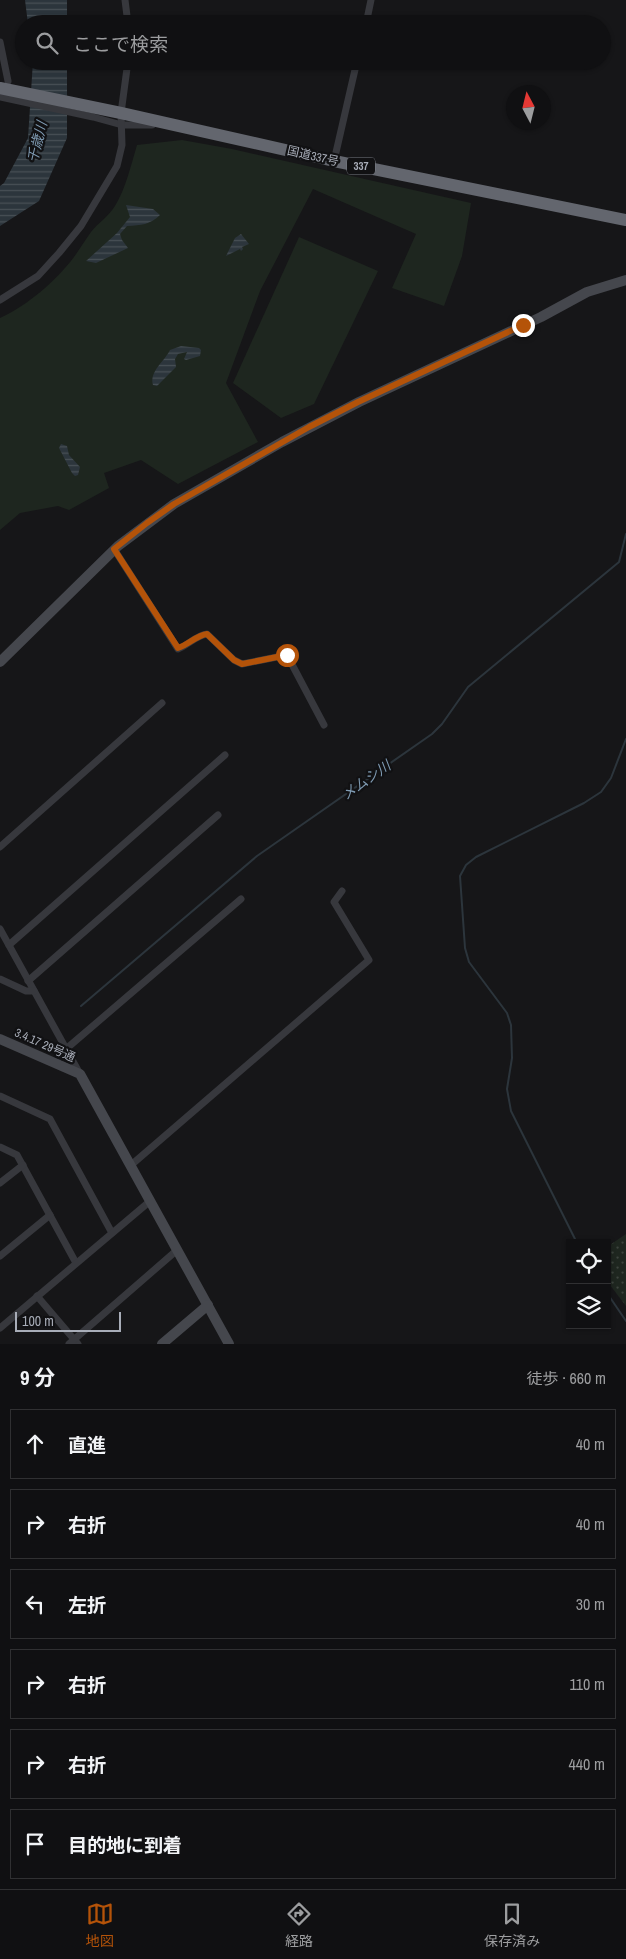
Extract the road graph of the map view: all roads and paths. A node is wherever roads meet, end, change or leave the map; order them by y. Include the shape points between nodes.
1 (126, 0) edge
2 (371, 0) edge
3 (127, 15) edge
4 (368, 15) edge
5 (0, 42) edge
6 (127, 70) edge
7 (355, 70) edge
8 (4, 85) edge
9 (0, 98) edge
10 (95, 112) junction
11 (122, 119) junction
12 (334, 161) junction
13 (626, 220) edge
14 (626, 280) edge
15 (0, 300) edge
16 (114, 549) junction
17 (0, 662) edge
18 (162, 702) dead end
19 (324, 725) dead end
20 (225, 755) dead end
21 (218, 815) dead end
22 (0, 847) edge
23 (342, 891) dead end
24 (241, 899) dead end
25 (0, 929) edge
26 (9, 945) junction
27 (0, 979) edge
28 (28, 981) junction
29 (34, 991) junction
30 (0, 1039) edge
31 (66, 1049) junction
32 (80, 1074) junction
33 (0, 1096) edge
34 (0, 1147) edge
35 (23, 1165) junction
36 (130, 1166) junction
37 (0, 1183) edge
38 (149, 1202) junction
39 (50, 1214) junction
40 (112, 1233) junction
41 (176, 1251) junction
42 (0, 1256) edge
43 (76, 1263) junction
44 (37, 1296) junction
45 (208, 1305) junction
46 (0, 1328) edge
47 (74, 1342) edge
48 (162, 1344) edge
49 (229, 1344) edge

1 - 3 street
2 - 4 street
5 - 8 street
6 - 11 street
7 - 12 street
8 - 10 highway, 国道337号 / 337
9 - 10 street
10 - 11 highway, 国道337号 / 337
11 - 12 highway, 国道337号 / 337 via 174,125
11 - 15 street via 122,145 117,166 80,226 38,276
12 - 13 highway, 国道337号 / 337
14 - 16 street via 587,292 309,427 174,504
16 - 17 street
16 - 19 street via 178,648 207,634 242,664 287,655
18 - 22 street
20 - 26 street
21 - 28 street
23 - 36 street via 334,902 369,960
24 - 31 street
25 - 26 street
26 - 28 street
27 - 29 street via 26,991
28 - 29 street
29 - 31 street
30 - 32 street, 3.4.17 29号通
31 - 32 street
32 - 36 street
33 - 40 street via 50,1119
34 - 35 street via 17,1155
35 - 37 street
35 - 39 street
36 - 38 street
38 - 40 street
38 - 41 street
39 - 42 street
39 - 43 street
40 - 43 street
41 - 45 street
41 - 47 street
43 - 44 street
44 - 46 street
44 - 47 street
45 - 48 street
45 - 49 street

